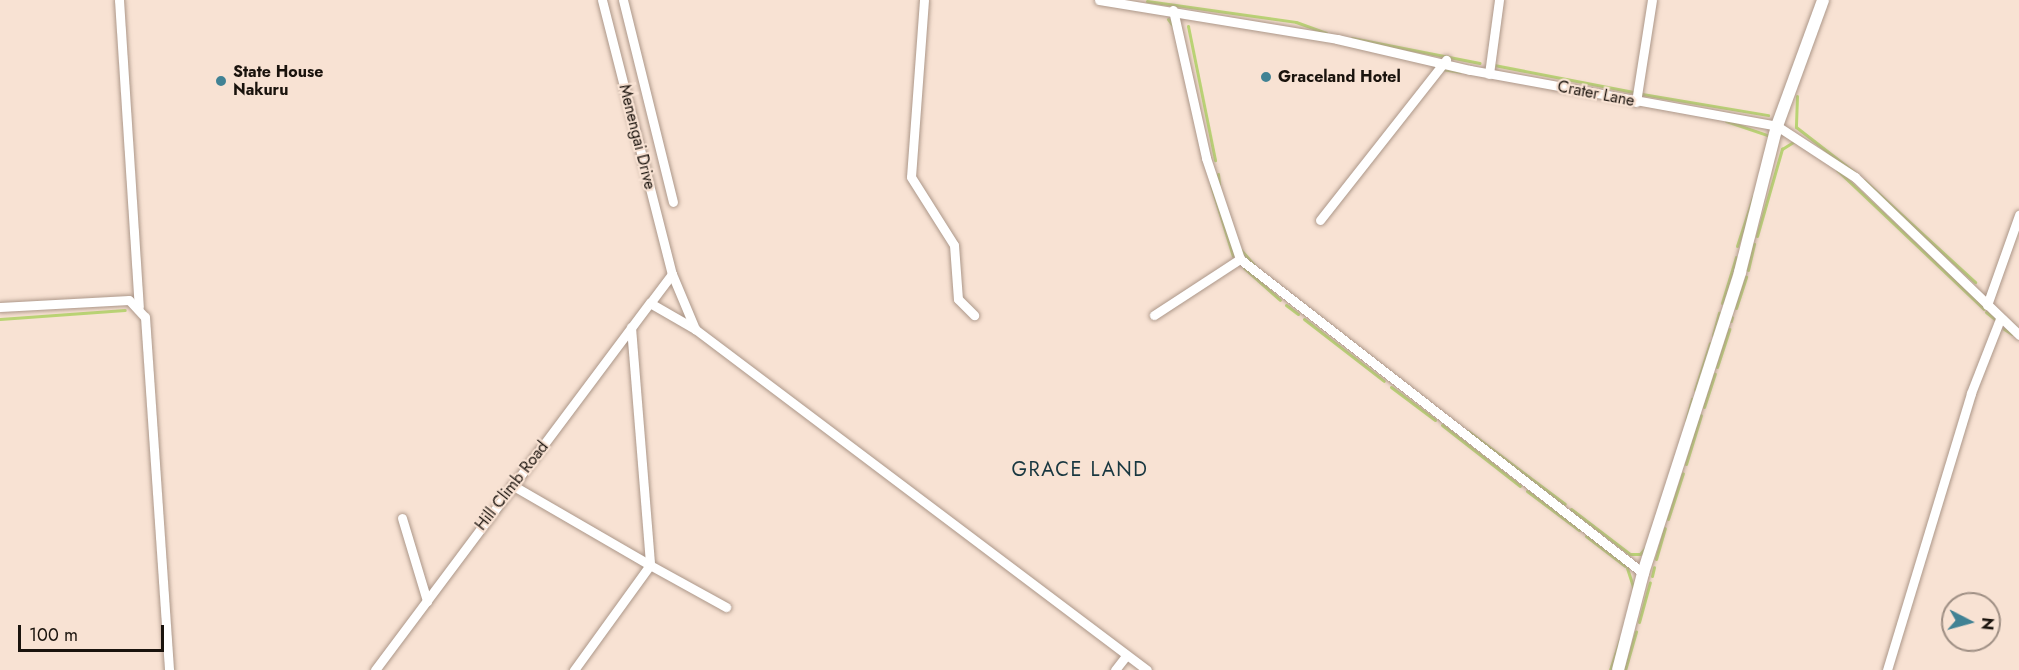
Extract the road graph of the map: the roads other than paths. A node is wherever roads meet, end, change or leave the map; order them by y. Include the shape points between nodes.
1 (119, 0) edge
2 (603, 0) edge
3 (623, 0) edge
4 (924, 0) edge
5 (1099, 0) edge
6 (1499, 0) edge
7 (1652, 0) edge
8 (1823, 0) edge
9 (1173, 10) junction
10 (1446, 60) junction
11 (1489, 74) junction
12 (1636, 102) junction
13 (1777, 126) junction
14 (673, 202) dead end
15 (2019, 214) edge
16 (1320, 220) dead end
17 (1240, 259) junction
18 (672, 274) junction
19 (650, 303) junction
20 (1987, 305) junction
21 (138, 306) junction
22 (0, 307) edge
23 (974, 315) dead end
24 (1154, 315) dead end
25 (2000, 320) junction
26 (631, 327) junction
27 (695, 329) junction
28 (2019, 335) edge
29 (512, 485) junction
30 (402, 518) dead end
31 (650, 565) junction
32 (1643, 573) junction
33 (427, 601) junction
34 (726, 607) dead end
35 (1126, 656) junction
36 (169, 670) edge
37 (375, 670) edge
38 (574, 670) edge
39 (1114, 670) edge
40 (1147, 670) edge
41 (1618, 670) edge
42 (1887, 670) edge

1 - 21 street
2 - 18 street, Menengai Drive
3 - 14 street
4 - 23 street via 911,177 954,245 958,299
5 - 9 street, Crater Lane
6 - 11 street
7 - 12 street
8 - 13 street
9 - 10 street, Crater Lane
9 - 17 street via 1206,158
10 - 11 street, Crater Lane
10 - 16 street
11 - 12 street, Crater Lane
12 - 13 street, Crater Lane
13 - 20 street, Crater Lane via 1856,177
13 - 32 street via 1740,272
15 - 20 street
17 - 24 street
17 - 32 street
18 - 19 street, Hill Climb Road
18 - 27 street, Menengai Drive
19 - 26 street, Hill Climb Road
19 - 27 street
20 - 25 street, Crater Lane
21 - 22 street via 129,300
21 - 36 street via 145,317
25 - 28 street, Crater Lane
25 - 42 street via 1971,393
26 - 29 street, Hill Climb Road
26 - 31 street
27 - 35 street
29 - 31 street
29 - 33 street, Hill Climb Road
30 - 33 street
31 - 34 street
31 - 38 street
32 - 41 street
33 - 37 street, Hill Climb Road
35 - 39 street
35 - 40 street

